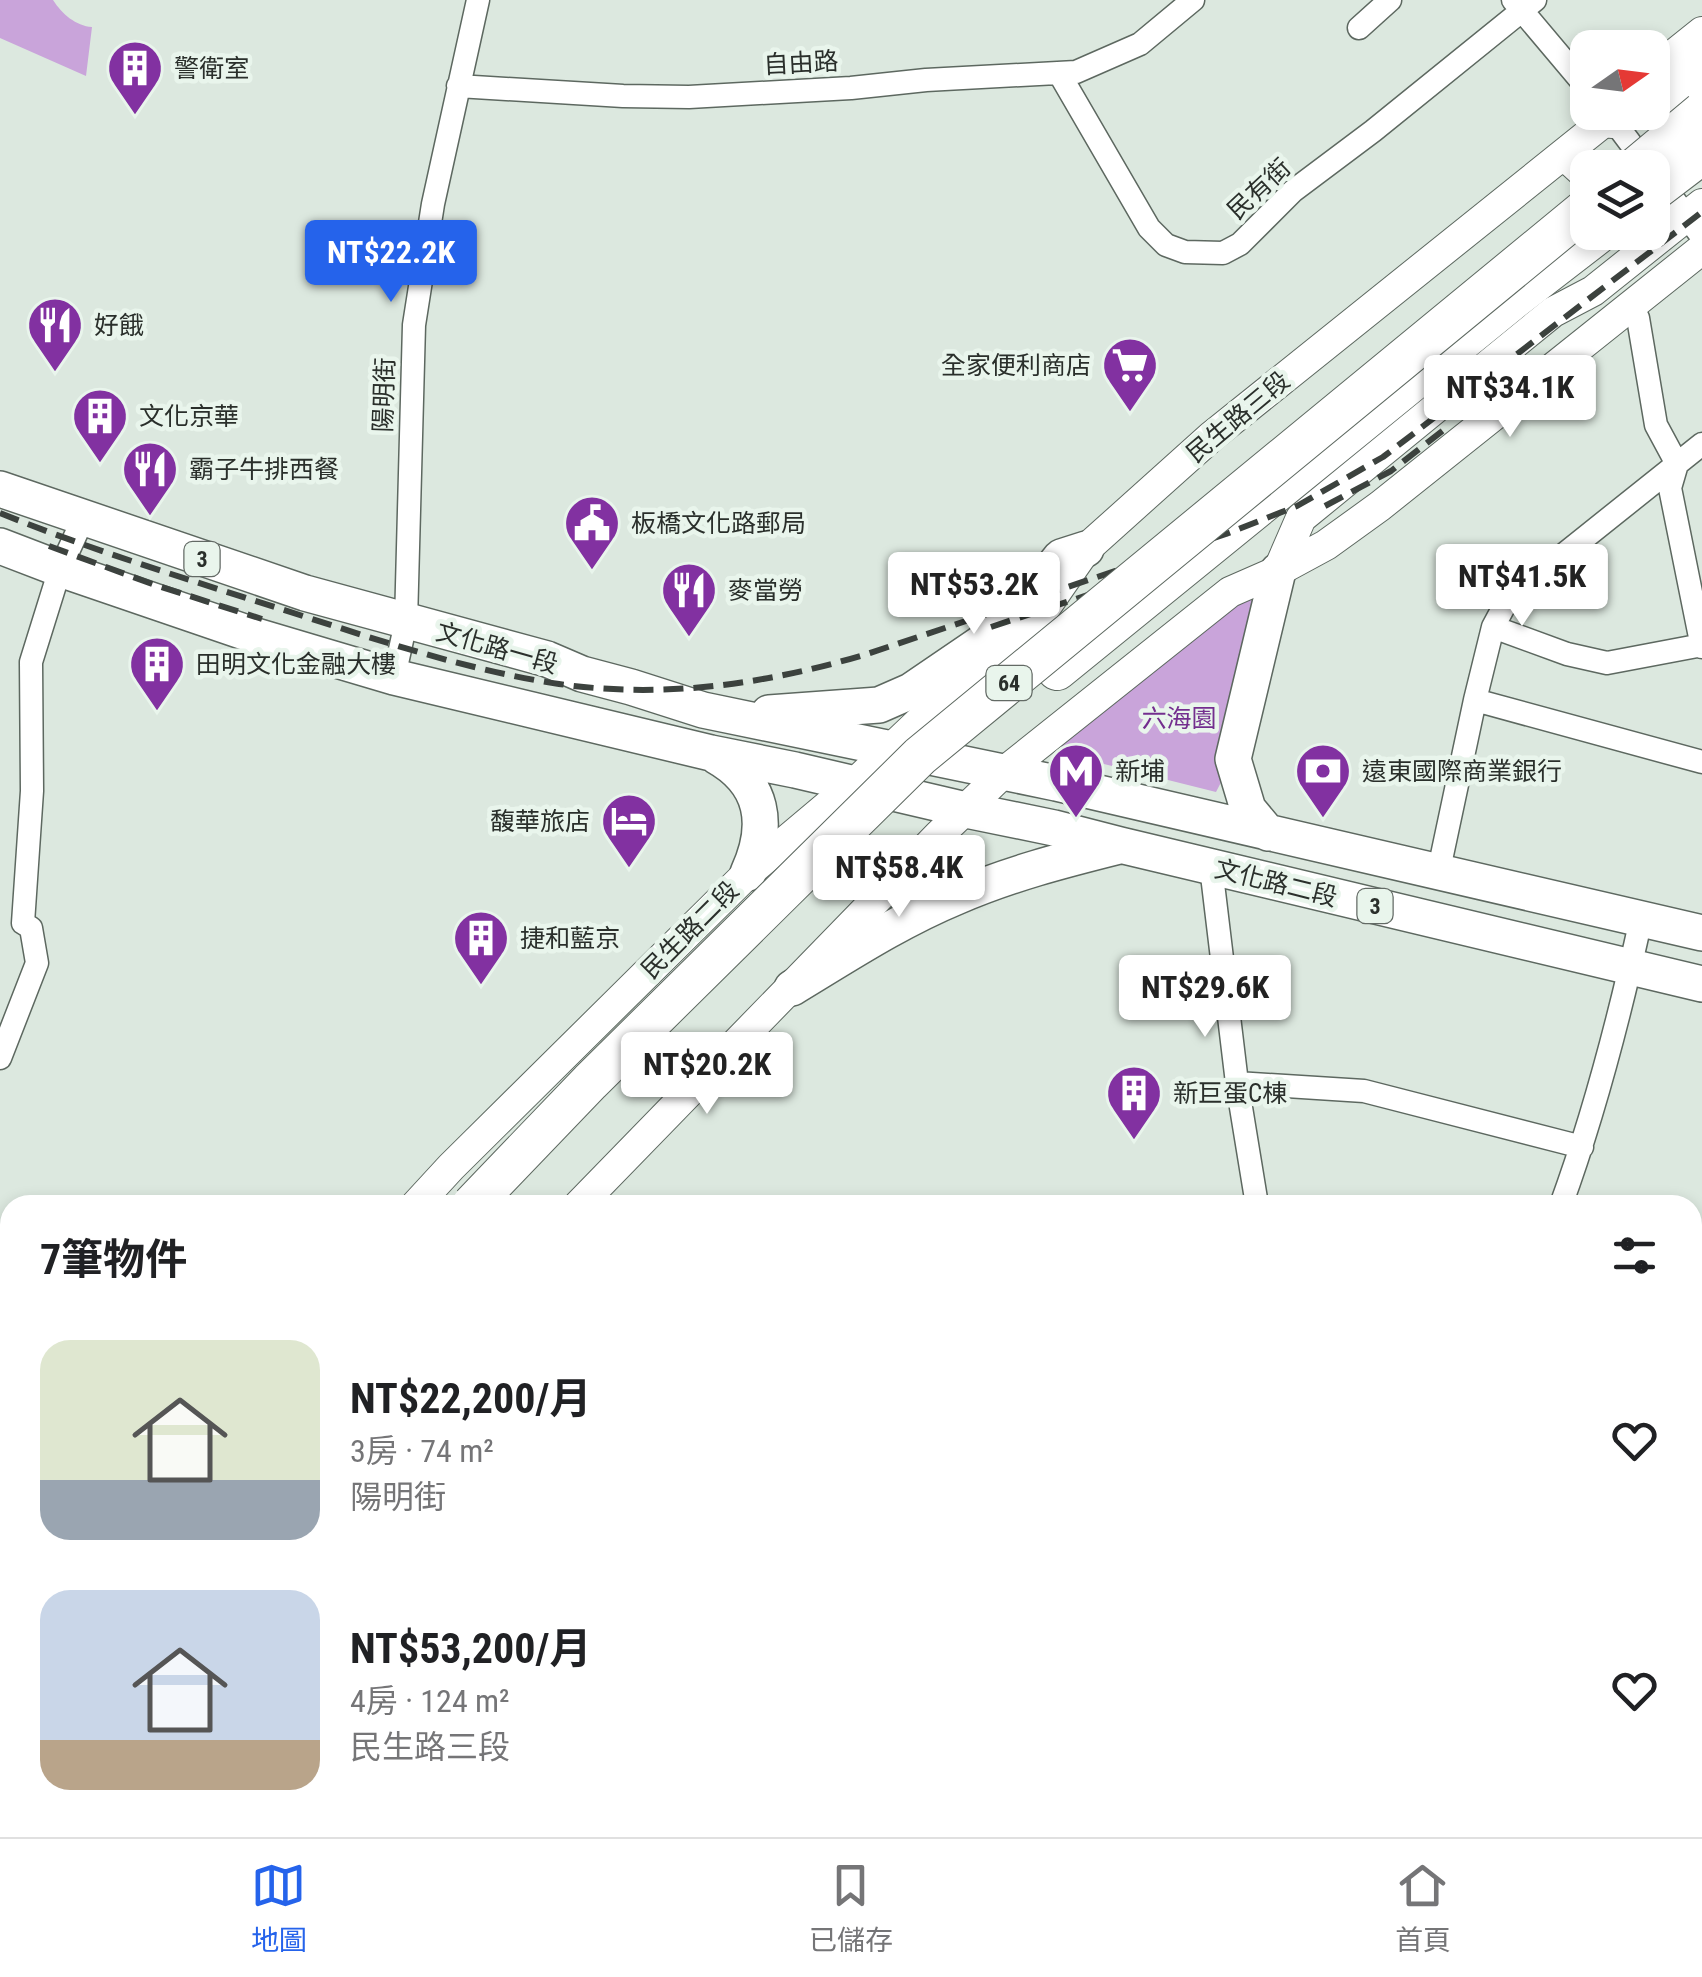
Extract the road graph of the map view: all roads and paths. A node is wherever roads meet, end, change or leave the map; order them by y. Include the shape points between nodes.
1 (478, 0) edge
2 (1193, 0) edge
3 (1390, 0) edge
4 (1523, 3) edge
5 (1358, 28) dead end
6 (1702, 32) edge
7 (1670, 58) edge
8 (1570, 61) edge
9 (1702, 69) edge
10 (1059, 73) junction
11 (458, 86) junction
12 (1670, 93) edge
13 (1702, 112) edge
14 (1588, 130) edge
15 (1657, 150) edge
16 (1564, 154) junction
17 (1702, 154) edge
18 (1570, 160) edge
19 (1670, 178) edge
20 (1670, 190) edge
21 (1697, 219) edge
22 (1570, 223) edge
23 (1702, 249) edge
24 (1577, 250) edge
25 (1617, 250) edge
26 (1630, 306) junction
27 (1553, 312) junction
28 (1702, 444) edge
29 (1677, 464) junction
30 (0, 489) edge
31 (83, 519) junction
32 (0, 546) edge
33 (1086, 549) junction
34 (60, 569) junction
35 (1278, 571) junction
36 (406, 622) junction
37 (1493, 627) junction
38 (1702, 646) edge
39 (394, 676) junction
40 (1475, 700) junction
41 (738, 716) junction
42 (889, 750) junction
43 (711, 753) junction
44 (1702, 762) edge
45 (1004, 772) junction
46 (855, 784) junction
47 (966, 810) junction
48 (1268, 832) junction
49 (1120, 846) junction
50 (1211, 867) junction
51 (748, 872) junction
52 (1438, 874) junction
53 (1641, 918) junction
54 (1702, 933) edge
55 (1630, 968) junction
56 (1702, 984) edge
57 (792, 988) junction
58 (0, 1058) edge
59 (1237, 1083) junction
60 (1582, 1146) junction
61 (426, 1195) edge
62 (482, 1195) edge
63 (515, 1195) edge
64 (589, 1195) edge
65 (1255, 1195) edge
66 (1565, 1195) edge

1 - 11 street, 陽明街
2 - 10 street, 自由路 via 1140,44
3 - 5 street
4 - 8 street
4 - 10 street, 民有街 via 1224,253 1176,249 1150,228
6 - 7 main road
9 - 12 highway
10 - 11 street, 自由路 via 689,96
11 - 36 street, 陽明街 via 414,325
13 - 15 highway, bridge
14 - 16 main road, 民生路三段
16 - 18 main road
16 - 33 main road, 民生路三段 via 1212,436
17 - 19 highway, bridge
20 - 21 street
21 - 27 main road
22 - 62 highway, 64, bridge via 920,756
23 - 26 main road
24 - 63 highway, 64 via 938,770
25 - 27 main road
26 - 29 street via 1638,318 1656,425
26 - 35 main road via 1380,506
27 - 35 main road via 1301,518
28 - 29 street
29 - 37 street via 1508,600
29 - 38 street via 1670,488
30 - 31 main road, 文化路一段 / 3
31 - 34 street
31 - 36 main road, 文化路一段 / 3
32 - 34 main road, 文化路一段 / 3
33 - 41 main road via 1061,557 1016,612 911,691 879,705
33 - 42 main road, 民生路三段 via 1029,631
34 - 39 main road, 文化路一段 / 3
34 - 58 street via 30,662 32,791 23,923 31,928 37,963
35 - 45 main road via 1230,592
35 - 48 main road via 1233,759 1248,809
36 - 39 street, 陽明街
36 - 41 main road, 文化路一段 / 3
37 - 38 street via 1607,663
37 - 40 street
39 - 43 main road, 文化路一段 / 3
40 - 44 street
40 - 52 street
41 - 42 main road, 文化路一段 / 3
42 - 45 main road, 文化路一段 / 3
42 - 46 main road, 民生路二段
43 - 46 main road, 文化路一段 / 3
43 - 51 main road via 731,764 758,804 758,851
45 - 47 main road
45 - 48 main road, 文化路二段 / 3
46 - 47 main road, 文化路一段 / 3
46 - 51 main road, 民生路二段
47 - 49 main road, 文化路二段 / 3
47 - 57 main road
48 - 52 main road, 文化路二段 / 3
49 - 50 main road, 文化路二段 / 3
49 - 57 main road via 952,898
50 - 55 main road, 文化路二段 / 3
50 - 59 street
51 - 61 main road, 民生路二段
52 - 53 main road, 文化路二段 / 3
53 - 54 main road, 文化路二段 / 3
53 - 55 street
55 - 56 main road, 文化路二段 / 3
55 - 60 street
57 - 64 main road
59 - 60 street via 1364,1091
59 - 65 street
60 - 66 street

